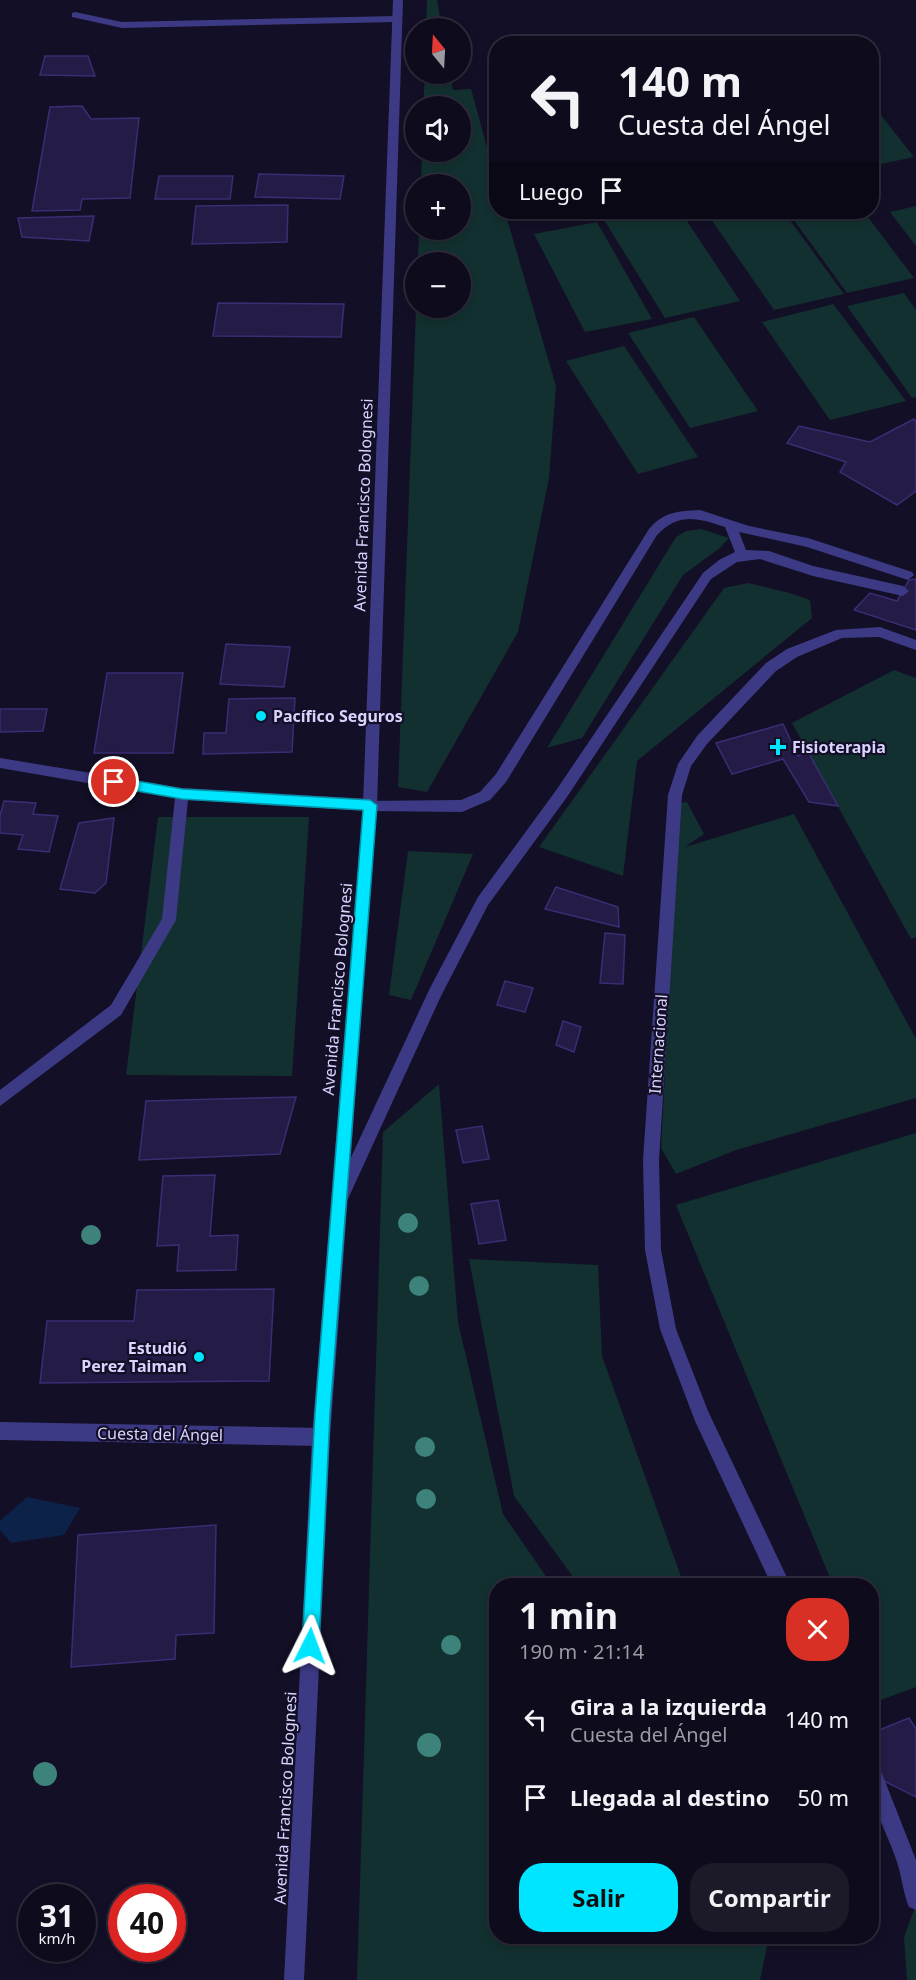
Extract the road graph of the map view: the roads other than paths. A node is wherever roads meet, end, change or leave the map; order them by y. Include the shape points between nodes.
1 (398, 0) edge
2 (75, 15) dead end
3 (397, 19) junction
4 (730, 524) junction
5 (742, 555) junction
6 (908, 575) dead end
7 (903, 591) dead end
8 (916, 645) edge
9 (0, 763) edge
10 (182, 794) junction
11 (370, 805) junction
12 (0, 1099) edge
13 (338, 1202) junction
14 (0, 1431) edge
15 (321, 1437) junction
16 (778, 1578) edge
17 (879, 1791) edge
18 (916, 1900) edge
19 (294, 1980) edge

1 - 3 street, Avenida Francisco Bolognesi
2 - 3 street via 122,25
3 - 11 street, Avenida Francisco Bolognesi
4 - 5 street
4 - 6 street via 808,543
4 - 11 street via 700,514 681,514 664,520 653,532 501,778 485,796 462,806
5 - 7 street via 767,556
5 - 13 street via 723,562 707,576 562,793 483,901 435,993
8 - 16 street, Internacional via 880,632 841,633 792,653 771,667 702,740 685,764 675,795 651,1160 653,1250 669,1329 700,1415
9 - 10 street
10 - 11 street
10 - 12 street via 169,920 122,1000 116,1010
11 - 13 street, Avenida Francisco Bolognesi
13 - 15 street, Avenida Francisco Bolognesi
14 - 15 street, Cuesta del Ángel
15 - 19 street, Avenida Francisco Bolognesi
17 - 18 street via 907,1862

